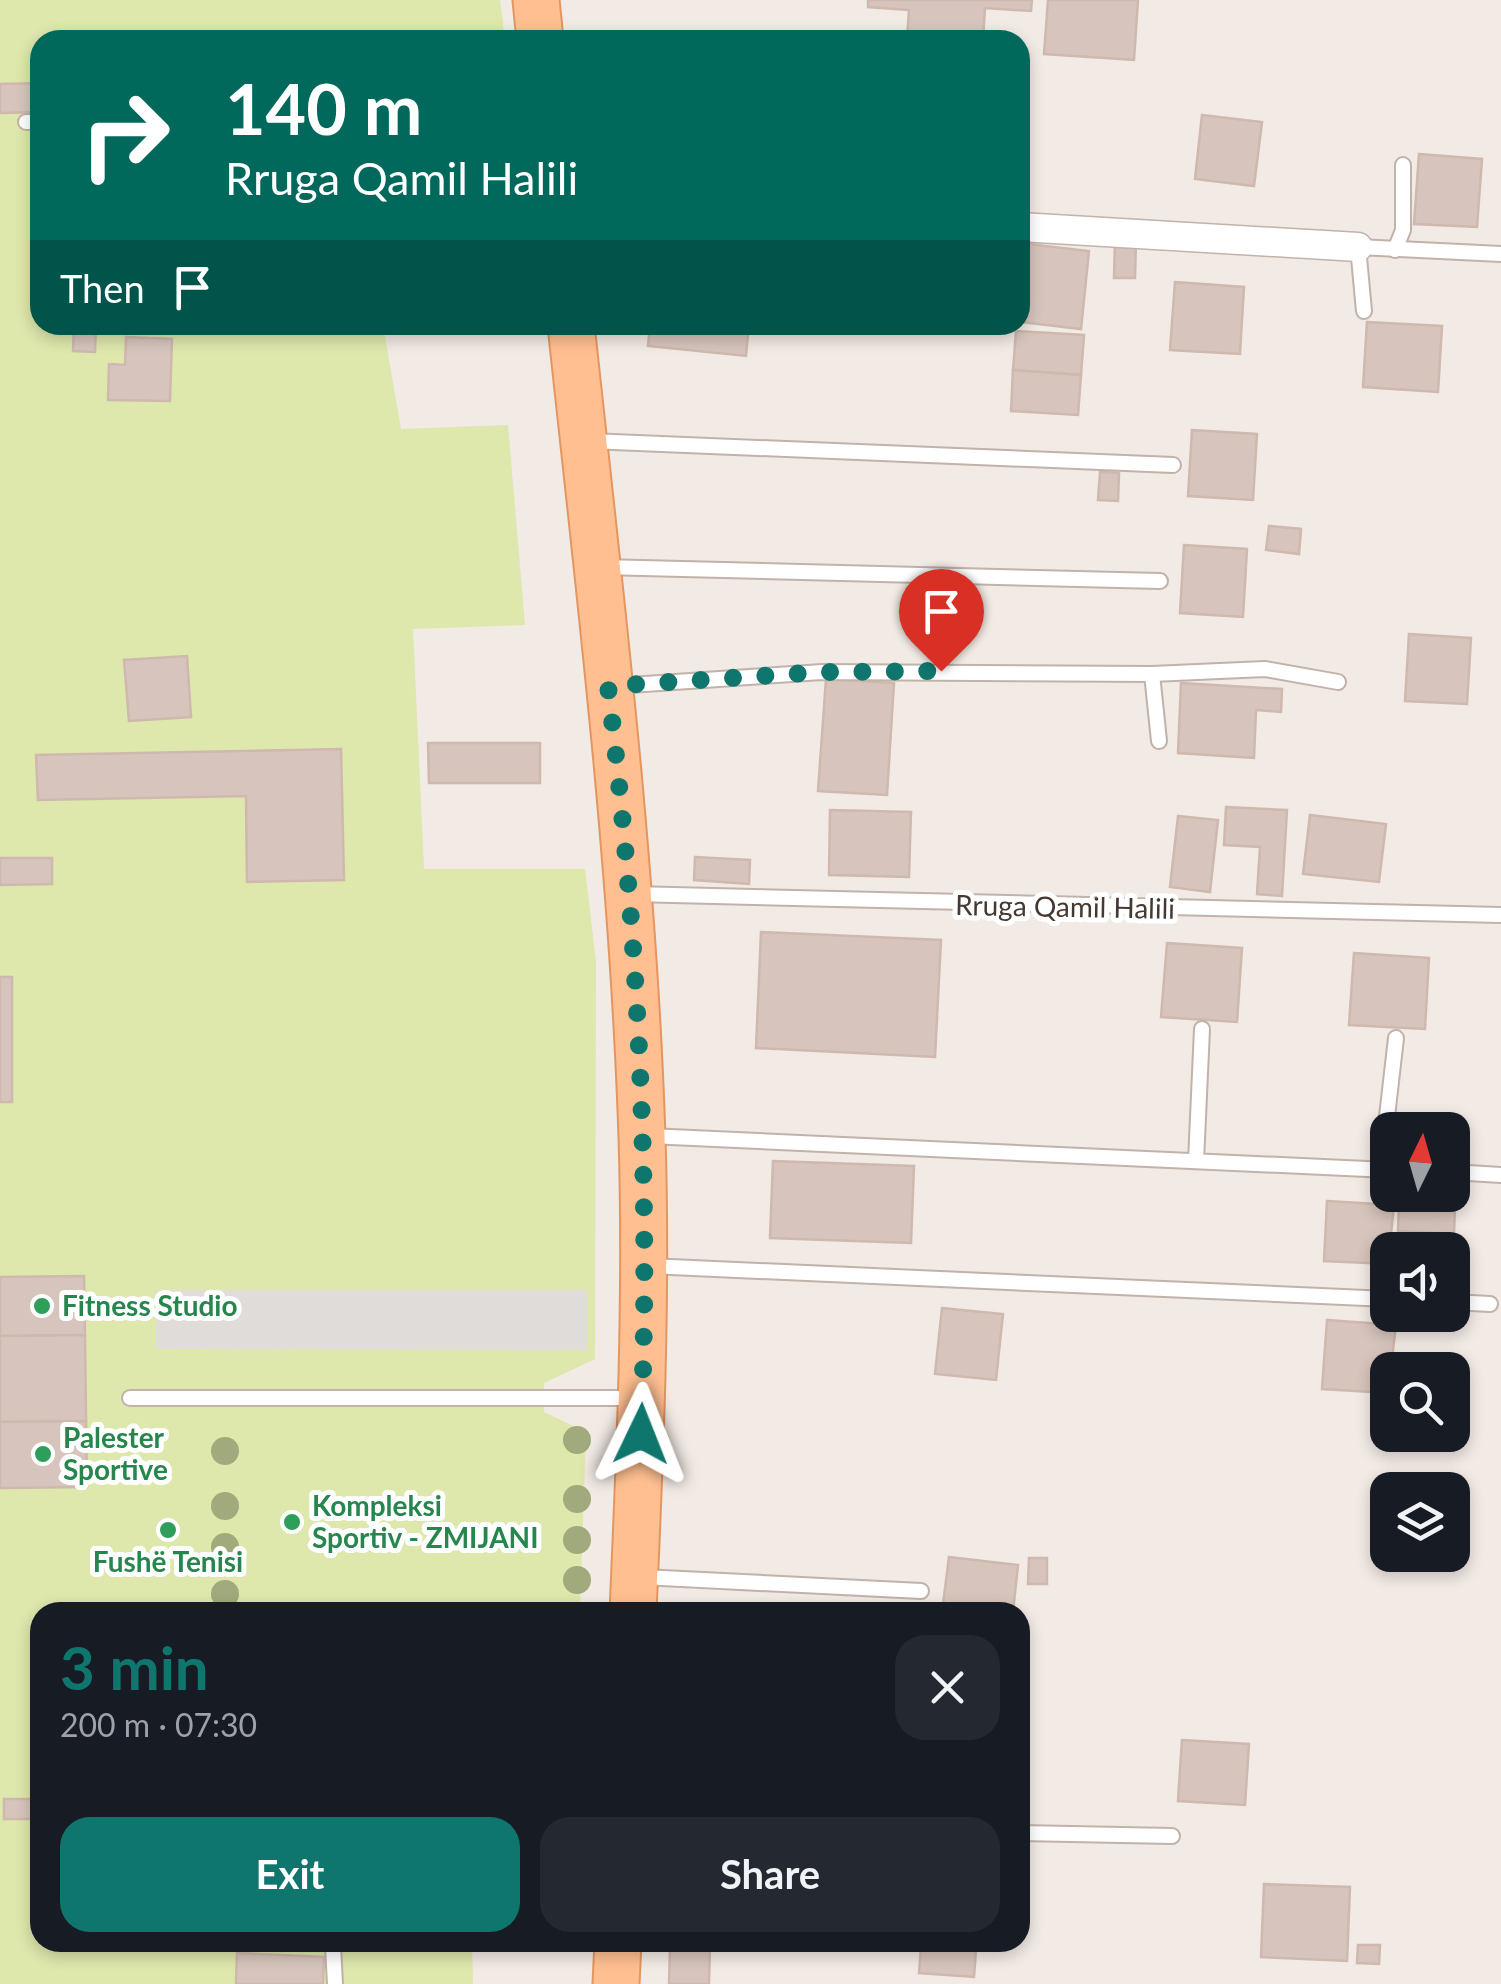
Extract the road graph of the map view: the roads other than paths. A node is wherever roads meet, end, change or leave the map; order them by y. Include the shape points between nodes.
1 (536, 0) edge
2 (539, 30) edge
3 (1403, 165) dead end
4 (1030, 228) edge
5 (1358, 248) junction
6 (1396, 250) junction
7 (1501, 254) edge
8 (1364, 311) dead end
9 (571, 335) edge
10 (583, 441) junction
11 (1173, 464) dead end
12 (596, 567) junction
13 (1160, 581) dead end
14 (1152, 674) junction
15 (1338, 682) dead end
16 (608, 686) junction
17 (1159, 741) dead end
18 (629, 894) junction
19 (1501, 915) edge
20 (1202, 1029) dead end
21 (1396, 1038) dead end
22 (1389, 1112) edge
23 (642, 1136) junction
24 (1196, 1161) junction
25 (1370, 1168) edge
26 (1470, 1173) edge
27 (1501, 1174) edge
28 (644, 1266) junction
29 (1370, 1298) edge
30 (1470, 1303) edge
31 (1490, 1304) dead end
32 (130, 1398) dead end
33 (642, 1398) junction
34 (921, 1591) dead end
35 (634, 1594) edge
36 (1030, 1833) edge
37 (1172, 1836) dead end
38 (333, 1952) edge
39 (618, 1952) edge
40 (335, 1984) edge
41 (616, 1984) edge

1 - 2 main road
3 - 6 lane via 1403,230
4 - 5 street
5 - 6 lane
5 - 8 lane
6 - 7 lane
9 - 10 main road
10 - 11 lane
10 - 12 main road
12 - 13 lane
12 - 16 main road
14 - 15 lane via 1265,669
14 - 16 lane via 822,672
14 - 17 lane
16 - 18 main road
18 - 19 lane, Rruga Qamil Halili
18 - 23 main road
20 - 24 lane
21 - 22 lane
23 - 24 lane
23 - 28 main road
24 - 25 lane
26 - 27 lane
28 - 29 lane
28 - 33 main road
30 - 31 lane
32 - 33 lane
33 - 35 main road
34 - 35 lane
36 - 37 lane
38 - 40 lane
39 - 41 main road

